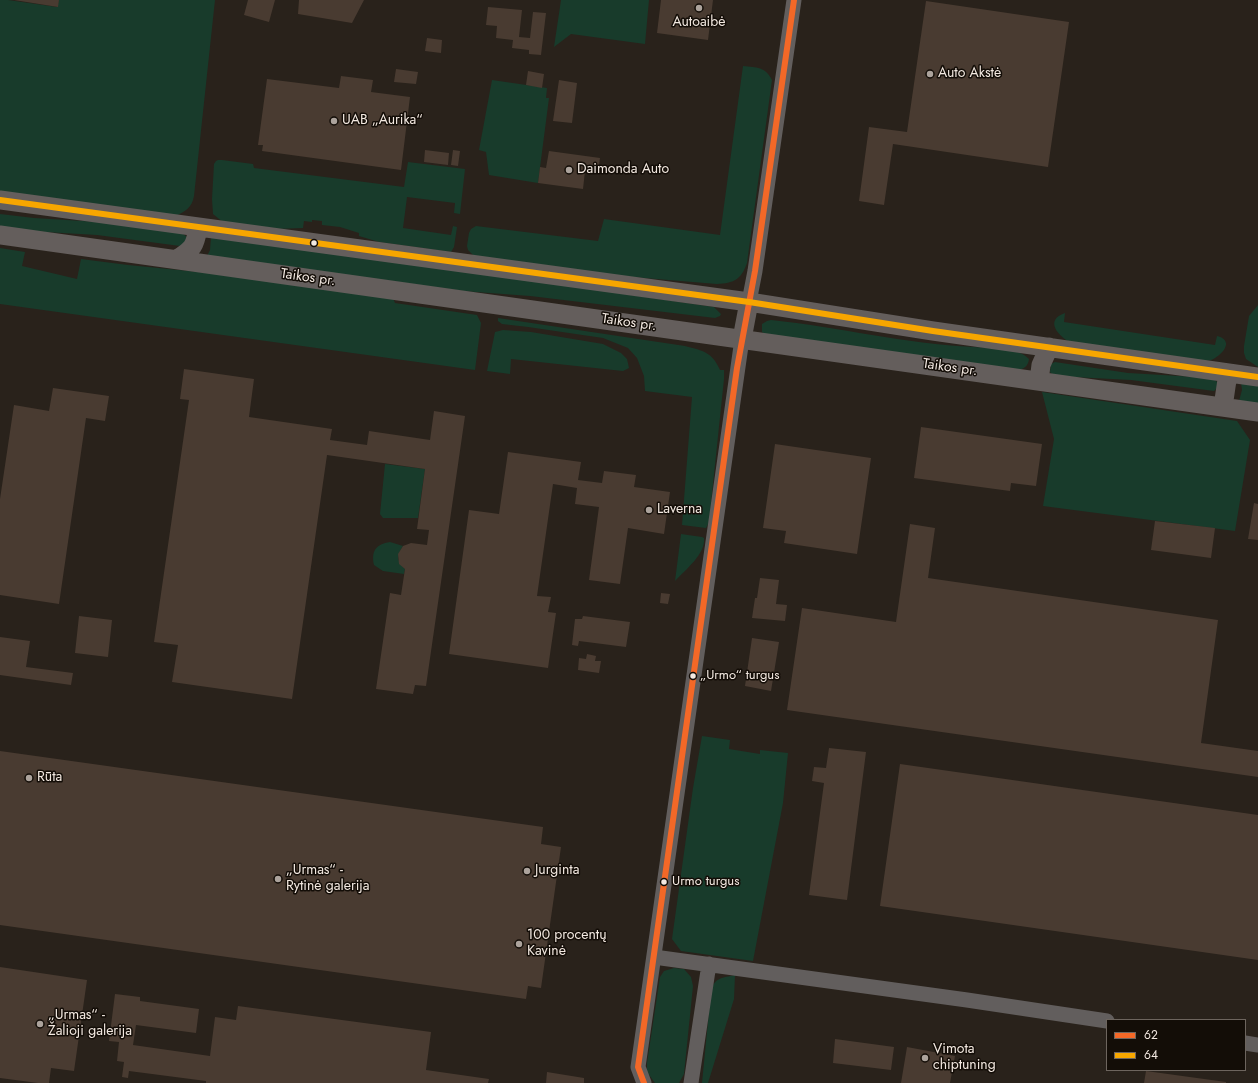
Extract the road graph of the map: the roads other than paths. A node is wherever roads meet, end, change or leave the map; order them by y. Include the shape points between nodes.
1 (794, 0) edge
2 (0, 200) edge
3 (198, 228) junction
4 (0, 235) edge
5 (177, 259) junction
6 (749, 302) junction
7 (742, 339) junction
8 (1049, 347) junction
9 (1228, 373) junction
10 (1258, 377) edge
11 (1039, 381) junction
12 (1223, 407) junction
13 (1258, 412) edge
14 (654, 957) junction
15 (709, 964) junction
16 (1106, 1021) edge
17 (1246, 1043) edge
18 (1258, 1045) edge
19 (644, 1083) edge
20 (691, 1083) edge

1 - 6 street
2 - 3 main road
3 - 5 main road via 196,242 189,252
3 - 6 main road
4 - 5 main road, Taikos pr.
5 - 7 main road, Taikos pr.
6 - 7 main road
6 - 8 main road
7 - 11 main road, Taikos pr.
7 - 14 street
8 - 9 main road
8 - 11 main road via 1041,366
9 - 10 main road
9 - 12 main road
11 - 12 main road, Taikos pr.
12 - 13 main road, Taikos pr.
14 - 15 street
14 - 19 street via 638,1067
15 - 16 street
15 - 20 street
17 - 18 street

